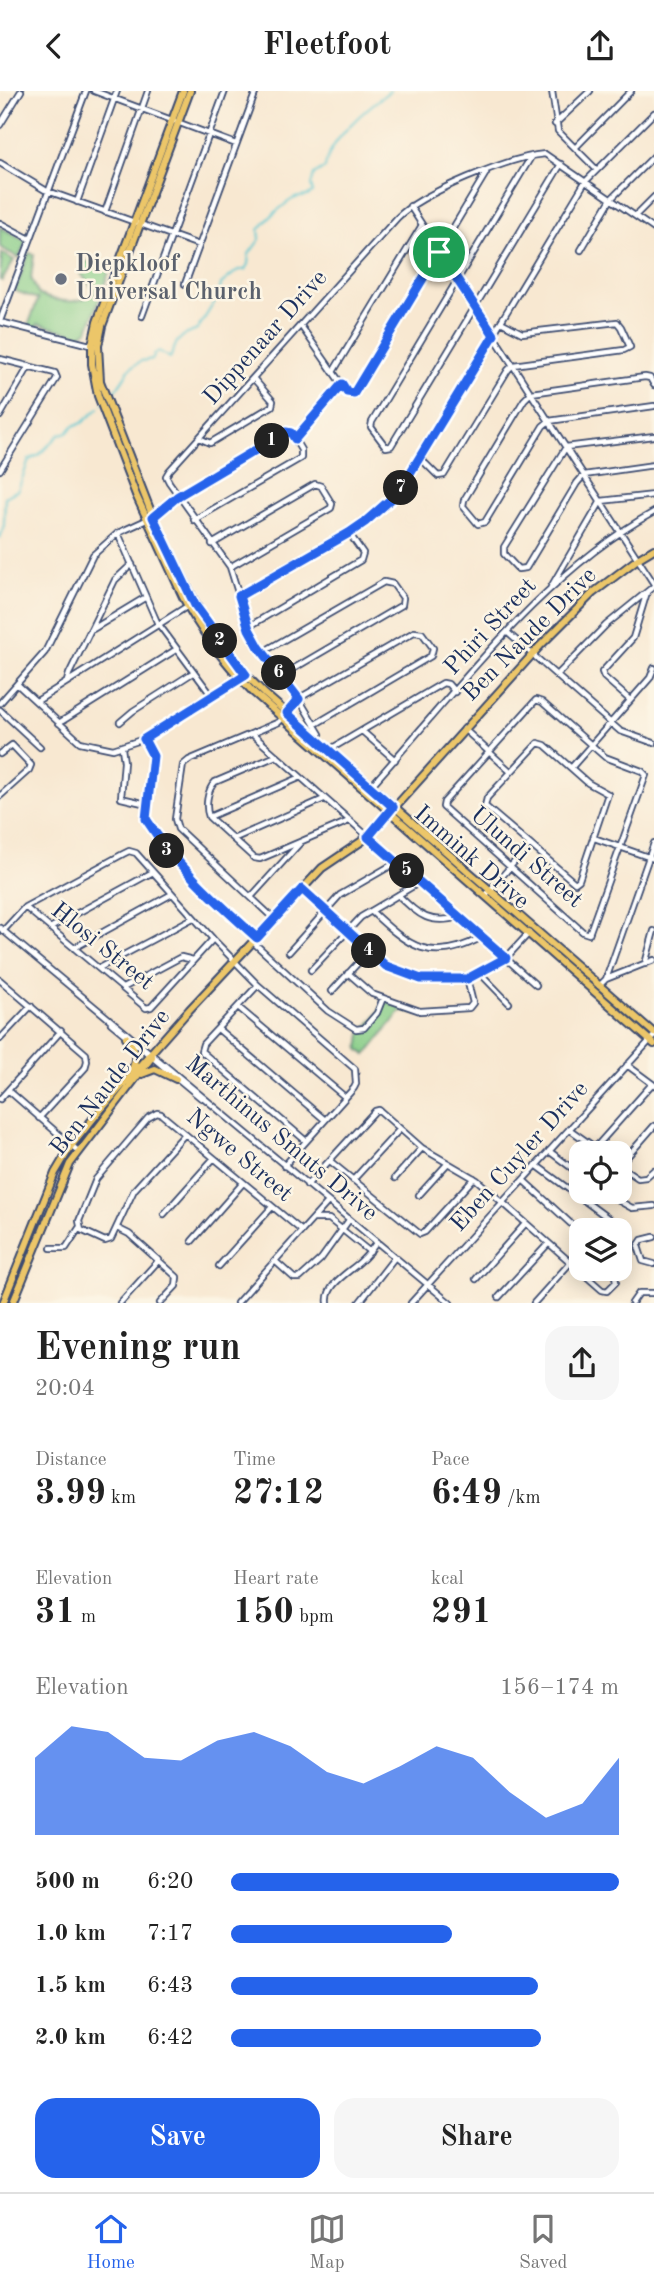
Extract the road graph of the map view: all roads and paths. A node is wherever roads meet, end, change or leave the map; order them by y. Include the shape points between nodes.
1 (21, 91) edge
2 (86, 91) edge
3 (94, 91) edge
4 (117, 91) edge
5 (148, 91) edge
6 (183, 91) edge
7 (190, 91) edge
8 (225, 91) edge
9 (256, 91) edge
10 (552, 91) edge
11 (590, 91) edge
12 (631, 91) edge
13 (114, 99) junction
14 (142, 109) junction
15 (654, 113) edge
16 (175, 121) junction
17 (555, 124) junction
18 (0, 125) edge
19 (209, 134) junction
20 (236, 144) junction
21 (575, 148) junction
22 (654, 156) edge
23 (531, 157) junction
24 (0, 163) edge
25 (561, 164) junction
26 (596, 169) junction
27 (487, 171) junction
28 (585, 182) junction
29 (48, 191) junction
30 (654, 197) edge
31 (611, 199) junction
32 (77, 202) junction
33 (410, 207) junction
34 (105, 212) junction
35 (635, 216) junction
36 (0, 223) edge
37 (137, 224) junction
38 (422, 225) junction
39 (654, 229) edge
40 (172, 236) junction
41 (30, 239) junction
42 (199, 245) junction
43 (581, 250) dead end
44 (439, 252) junction
45 (457, 280) junction
46 (185, 284) dead end
47 (475, 307) junction
48 (142, 316) dead end
49 (0, 321) edge
50 (501, 322) junction
51 (300, 326) junction
52 (494, 335) junction
53 (95, 346) junction
54 (0, 359) edge
55 (513, 365) junction
56 (29, 366) junction
57 (333, 372) junction
58 (253, 378) junction
59 (342, 384) junction
60 (654, 386) edge
61 (531, 393) junction
62 (104, 403) junction
63 (654, 406) edge
64 (0, 416) edge
65 (549, 421) junction
66 (654, 436) edge
67 (199, 438) junction
68 (295, 439) junction
69 (566, 447) junction
70 (420, 458) junction
71 (654, 465) edge
72 (0, 470) edge
73 (584, 475) junction
74 (654, 495) edge
75 (178, 496) junction
76 (601, 501) junction
77 (654, 512) edge
78 (150, 518) junction
79 (194, 520) junction
80 (621, 530) junction
81 (118, 533) junction
82 (349, 533) junction
83 (212, 544) junction
84 (654, 549) edge
85 (639, 558) junction
86 (132, 564) junction
87 (230, 567) junction
88 (654, 585) edge
89 (551, 588) junction
90 (647, 592) junction
91 (239, 596) junction
92 (146, 597) junction
93 (191, 604) junction
94 (159, 624) junction
95 (248, 627) junction
96 (90, 631) junction
97 (508, 633) junction
98 (177, 649) junction
99 (263, 652) junction
100 (532, 654) junction
101 (654, 668) edge
102 (194, 673) junction
103 (557, 675) junction
104 (653, 675) edge
105 (281, 676) junction
106 (243, 677) junction
107 (67, 682) junction
108 (17, 684) junction
109 (455, 692) junction
110 (212, 696) junction
111 (299, 699) junction
112 (630, 700) junction
113 (37, 701) junction
114 (0, 703) edge
115 (0, 710) edge
116 (285, 716) junction
117 (121, 722) dead end
118 (611, 722) junction
119 (59, 723) junction
120 (314, 725) junction
121 (466, 728) junction
122 (362, 731) junction
123 (252, 734) junction
124 (320, 734) dead end
125 (144, 739) junction
126 (654, 743) edge
127 (590, 745) junction
128 (40, 747) dead end
129 (122, 748) junction
130 (329, 751) junction
131 (489, 751) junction
132 (0, 754) edge
133 (276, 757) junction
134 (395, 760) junction
135 (571, 768) junction
136 (510, 771) junction
137 (299, 778) junction
138 (371, 787) junction
139 (0, 796) edge
140 (324, 799) junction
141 (147, 804) junction
142 (391, 812) junction
143 (209, 817) junction
144 (349, 821) junction
145 (368, 837) junction
146 (594, 838) junction
147 (233, 839) junction
148 (301, 842) junction
149 (654, 843) edge
150 (529, 845) junction
151 (621, 847) junction
152 (652, 858) edge
153 (397, 862) junction
154 (510, 867) junction
155 (152, 872) junction
156 (419, 882) junction
157 (302, 889) junction
158 (487, 893) junction
159 (172, 894) junction
160 (398, 895) junction
161 (251, 897) junction
162 (25, 907) junction
163 (325, 911) junction
164 (371, 911) junction
165 (460, 917) junction
166 (193, 918) junction
167 (274, 919) junction
168 (50, 928) junction
169 (2, 930) edge
170 (347, 931) junction
171 (654, 931) edge
172 (530, 932) junction
173 (482, 937) junction
174 (213, 939) junction
175 (255, 940) junction
176 (74, 948) junction
177 (289, 951) dead end
178 (369, 951) junction
179 (506, 958) junction
180 (193, 960) junction
181 (654, 960) edge
182 (236, 961) junction
183 (645, 964) junction
184 (99, 968) junction
185 (311, 970) dead end
186 (348, 973) junction
187 (480, 973) junction
188 (467, 979) junction
189 (606, 979) junction
190 (0, 980) edge
191 (258, 985) junction
192 (536, 985) dead end
193 (123, 988) junction
194 (596, 989) junction
195 (332, 991) dead end
196 (383, 998) junction
197 (90, 1003) junction
198 (509, 1003) dead end
199 (31, 1006) junction
200 (238, 1007) junction
201 (218, 1030) junction
202 (61, 1031) junction
203 (126, 1037) junction
204 (653, 1038) edge
205 (0, 1039) edge
206 (151, 1055) junction
207 (627, 1065) junction
208 (177, 1079) junction
209 (128, 1084) junction
210 (653, 1085) edge
211 (8, 1090) junction
212 (345, 1097) junction
213 (0, 1099) edge
214 (214, 1106) junction
215 (38, 1118) junction
216 (325, 1119) junction
217 (654, 1126) edge
218 (400, 1129) junction
219 (569, 1129) junction
220 (185, 1134) junction
221 (306, 1141) junction
222 (585, 1141) edge
223 (601, 1141) edge
224 (71, 1146) junction
225 (422, 1148) junction
226 (78, 1151) junction
227 (549, 1151) junction
228 (632, 1151) edge
229 (214, 1158) junction
230 (330, 1161) junction
231 (448, 1163) junction
232 (284, 1165) junction
233 (536, 1165) junction
234 (569, 1166) edge
235 (654, 1170) edge
236 (632, 1174) edge
237 (395, 1178) dead end
238 (474, 1178) junction
239 (353, 1180) junction
240 (523, 1180) junction
241 (243, 1182) junction
242 (307, 1185) junction
243 (419, 1195) dead end
244 (328, 1202) junction
245 (502, 1202) junction
246 (625, 1204) edge
247 (654, 1206) edge
248 (272, 1207) junction
249 (164, 1215) dead end
250 (608, 1218) edge
251 (313, 1219) junction
252 (349, 1220) junction
253 (569, 1222) edge
254 (526, 1224) junction
255 (79, 1228) junction
256 (117, 1228) junction
257 (342, 1228) junction
258 (302, 1231) junction
259 (654, 1237) edge
260 (192, 1241) dead end
261 (377, 1243) junction
262 (548, 1244) junction
263 (51, 1248) dead end
264 (370, 1252) junction
265 (395, 1257) junction
266 (159, 1260) junction
267 (275, 1262) junction
268 (569, 1262) edge
269 (654, 1263) edge
270 (569, 1264) edge
271 (219, 1266) dead end
272 (476, 1279) dead end
273 (591, 1281) edge
274 (616, 1281) edge
275 (428, 1285) junction
276 (654, 1293) edge
277 (499, 1297) dead end
278 (3, 1303) edge
279 (13, 1303) edge
280 (120, 1303) edge
281 (160, 1303) edge
282 (237, 1303) edge
283 (327, 1303) edge
284 (359, 1303) edge
285 (411, 1303) edge
286 (450, 1303) edge
287 (534, 1303) edge
288 (632, 1303) edge

1 - 18 street
2 - 29 street
3 - 13 street
4 - 13 street
5 - 14 street
6 - 16 main road, Immink Drive
7 - 16 main road, Immink Drive
8 - 19 street
9 - 20 street
10 - 17 street
11 - 17 street
12 - 21 street
13 - 14 street
13 - 32 street
14 - 16 street
14 - 34 street
15 - 26 street
16 - 19 street
16 - 37 main road, Immink Drive
17 - 21 street
19 - 20 street
19 - 40 street
20 - 42 street
21 - 26 street
22 - 31 street
23 - 25 street via 545,154
23 - 27 street, Dippenaar Drive
23 - 45 street
24 - 29 street
25 - 28 street
25 - 47 street
26 - 28 street
27 - 33 street, Dippenaar Drive
27 - 44 street
28 - 31 street
28 - 50 street
29 - 32 street
29 - 41 street
30 - 35 street
31 - 35 street
31 - 43 street
32 - 34 street
33 - 38 street
33 - 51 street, Dippenaar Drive
34 - 37 street
35 - 39 street
36 - 41 street
37 - 40 street
37 - 53 main road, Immink Drive
38 - 44 street
38 - 57 street
40 - 42 street
40 - 48 street
41 - 49 street
42 - 46 street
44 - 45 street
44 - 59 street via 355,392 348,393
45 - 47 street
45 - 47 street via 372,422 385,446 391,446
47 - 52 street
49 - 53 street
50 - 52 street
50 - 55 street via 522,333 614,322 620,324 630,347
51 - 57 street
51 - 58 street, Dippenaar Drive
52 - 55 street
52 - 70 street
53 - 62 main road, Immink Drive
54 - 56 street
55 - 61 street
55 - 70 street via 444,475 438,476
56 - 64 street
56 - 72 street via 55,373 57,380
57 - 59 street
58 - 67 street, Dippenaar Drive
58 - 67 street via 273,401 271,407 209,443
59 - 68 street
60 - 61 street via 645,377
61 - 65 street
61 - 65 street via 463,501 478,524 485,522
62 - 78 main road, Immink Drive
62 - 78 main road, Immink Drive via 107,421
63 - 65 street
65 - 69 street
66 - 69 street
67 - 75 street, Dippenaar Drive via 167,474
68 - 75 street via 286,432
68 - 79 street via 301,450 299,459
69 - 73 street
69 - 73 street via 503,549 517,569 527,567
70 - 82 street via 395,496
71 - 73 street
73 - 76 street
74 - 76 street
75 - 78 street
75 - 79 street, Dippenaar Drive
76 - 80 street
76 - 89 street
77 - 80 street, Phiri Street
78 - 81 street
78 - 93 main road, Immink Drive
79 - 83 street, Dippenaar Drive
80 - 85 street
80 - 89 street, Phiri Street
81 - 86 street
81 - 108 street via 89,562 45,652
82 - 91 street
82 - 95 street via 363,553 361,560
83 - 87 street, Dippenaar Drive
83 - 87 street via 315,484 321,486 331,508
84 - 85 main road, Ben Naude Drive
85 - 88 street
85 - 100 main road, Ben Naude Drive via 583,603
86 - 92 street
86 - 96 street via 115,580
87 - 91 street, Dippenaar Drive
88 - 90 street
89 - 97 street, Phiri Street
90 - 103 street via 606,625
90 - 112 street via 633,638 602,672
91 - 95 street, Dippenaar Drive
92 - 94 street
92 - 96 street
93 - 94 street
93 - 106 main road, Immink Drive
94 - 98 street
94 - 107 street
95 - 99 street, Dippenaar Drive
96 - 107 street
97 - 100 street
97 - 109 street, Phiri Street
98 - 102 street
98 - 119 street
99 - 105 street, Dippenaar Drive
99 - 105 street via 384,582 393,584 403,598 399,607
100 - 103 street
100 - 121 main road, Ben Naude Drive
101 - 104 street
102 - 110 street
102 - 117 street
103 - 118 street
104 - 112 street
105 - 111 street, Dippenaar Drive
106 - 110 street
106 - 116 main road, Immink Drive
107 - 113 street
108 - 113 street
108 - 114 street
109 - 122 street via 443,683
109 - 134 street, Phiri Street
110 - 125 street
111 - 116 street
111 - 120 street, Dippenaar Drive
111 - 120 street via 415,631 433,648 431,656
112 - 118 street
113 - 119 street
115 - 128 street
116 - 123 street
116 - 130 main road, Immink Drive
116 - 142 main road, Immink Drive
118 - 126 street via 623,732
118 - 127 street
119 - 129 street via 84,744
120 - 124 street, Dippenaar Drive
121 - 131 street
121 - 142 main road, Ben Naude Drive
122 - 130 street
122 - 134 street
123 - 133 street
123 - 161 street via 185,764 175,819 180,832
125 - 129 street
125 - 141 street via 153,756
127 - 131 street via 542,702 534,701
127 - 135 street
127 - 151 street via 646,777
129 - 141 street via 121,798
130 - 138 main road, Immink Drive
131 - 136 street
131 - 154 street, Ulundi Street via 444,802 444,809
132 - 139 street via 12,745 31,765
133 - 137 street
133 - 143 street via 214,783 209,790
134 - 138 street, Phiri Street
135 - 136 street via 539,743
135 - 146 street via 608,792
136 - 150 street via 485,806
137 - 140 street
137 - 143 street
138 - 142 main road, Immink Drive
140 - 144 street
140 - 147 street
141 - 175 street via 146,819 172,857
142 - 145 main road, Ben Naude Drive
142 - 158 main road, Immink Drive
143 - 147 street
144 - 145 street
144 - 148 street
145 - 153 street
145 - 157 main road, Ben Naude Drive via 326,865
146 - 150 street via 575,883
146 - 151 street
147 - 148 street via 257,859
148 - 161 street
149 - 152 street
150 - 154 street
151 - 152 street
151 - 154 street, Ulundi Street via 588,934
152 - 189 street
153 - 156 street
153 - 163 street via 343,892
154 - 158 street
155 - 159 street
155 - 162 street via 135,852 127,852
155 - 168 street
156 - 160 street
156 - 165 street
157 - 163 street
157 - 167 main road, Ben Naude Drive
158 - 172 main road, Immink Drive
159 - 166 street
159 - 176 street
160 - 164 street
160 - 165 street via 426,918
161 - 167 street
162 - 168 street, Hlosi Street
162 - 169 street
163 - 170 street
163 - 177 street
164 - 170 street
164 - 173 street via 402,940 430,950 459,949
165 - 173 street
166 - 174 street
166 - 184 street
167 - 175 main road, Ben Naude Drive
168 - 176 street, Hlosi Street
169 - 197 street, Marthinus Smuts Drive
170 - 178 street
170 - 185 street
171 - 183 street
172 - 179 street
172 - 194 main road, Immink Drive
173 - 179 street
174 - 180 street, Hlosi Street
174 - 182 street
175 - 182 main road, Ben Naude Drive
175 - 196 street via 328,1011 356,1028 369,1022
176 - 184 street, Hlosi Street
178 - 186 street
178 - 188 street via 389,968 421,979
179 - 187 street
179 - 192 street
180 - 193 street via 181,957
180 - 193 street, Hlosi Street via 149,1007
181 - 183 street
182 - 191 street
182 - 206 main road, Ben Naude Drive
183 - 189 street
184 - 193 street, Hlosi Street
186 - 195 street
186 - 196 street
187 - 188 street
187 - 198 street
188 - 196 street via 472,1003 467,1009 424,1011
189 - 194 street
190 - 199 street
191 - 200 street
191 - 212 street via 352,1064 356,1084
194 - 204 main road, Immink Drive
197 - 203 street, Marthinus Smuts Drive
197 - 206 street, Marthinus Smuts Drive
199 - 202 street
199 - 205 street
200 - 201 street
200 - 212 street
201 - 216 street
201 - 221 street via 202,1047 202,1055
202 - 211 street
202 - 215 street via 84,1051 86,1064
203 - 206 street, Marthinus Smuts Drive
203 - 209 main road via 136,1057
204 - 207 street, Eben Cuyler Drive
206 - 208 street
206 - 209 main road, Ben Naude Drive
206 - 214 street, Marthinus Smuts Drive
207 - 210 street
207 - 219 street, Eben Cuyler Drive
208 - 209 main road via 150,1069
208 - 214 street
209 - 224 main road, Ben Naude Drive
209 - 226 main road, Ben Naude Drive
210 - 223 street
211 - 213 street
211 - 215 street
212 - 216 street
214 - 232 street, Marthinus Smuts Drive
215 - 224 street
216 - 221 street
217 - 228 street
218 - 225 street
218 - 230 street via 383,1112 375,1111
218 - 239 street
219 - 222 street
219 - 227 street, Eben Cuyler Drive
220 - 229 street, Ngwe Street
220 - 255 street, Ngwe Street via 161,1114 152,1114 100,1172
220 - 256 street via 134,1191
221 - 232 street
224 - 226 street
224 - 278 main road, Ben Naude Drive via 52,1181
225 - 231 street
225 - 237 street
226 - 279 main road, Ben Naude Drive via 57,1191
227 - 233 street, Eben Cuyler Drive
227 - 234 street
229 - 241 street, Ngwe Street
229 - 249 street
230 - 239 street
230 - 242 street
231 - 238 street
231 - 243 street
232 - 242 street, Marthinus Smuts Drive
233 - 240 street, Eben Cuyler Drive
233 - 250 street
235 - 236 street via 646,1177
238 - 239 street via 421,1234
238 - 245 street
240 - 245 street, Eben Cuyler Drive
240 - 253 street
241 - 248 street, Ngwe Street
241 - 260 street
242 - 244 street, Marthinus Smuts Drive
244 - 251 street
244 - 252 street, Marthinus Smuts Drive
245 - 254 street
245 - 275 street, Eben Cuyler Drive
246 - 247 street
248 - 258 street, Ngwe Street
248 - 271 street
251 - 257 street via 329,1219
251 - 258 street
252 - 257 street
252 - 261 street, Marthinus Smuts Drive
254 - 262 street
254 - 272 street
255 - 256 street via 107,1241
255 - 263 street via 66,1248
256 - 266 street
257 - 264 street
257 - 267 street via 321,1259 300,1278
258 - 267 street
259 - 269 street via 638,1246 643,1261
261 - 264 street
261 - 265 street, Marthinus Smuts Drive
262 - 268 street
262 - 277 street
264 - 283 street via 334,1286
265 - 275 street, Marthinus Smuts Drive
265 - 284 street
266 - 280 street
266 - 281 street via 177,1279
267 - 282 street
270 - 287 street
273 - 274 street via 607,1291
275 - 285 street, Eben Cuyler Drive
275 - 286 street, Marthinus Smuts Drive
276 - 288 street via 639,1293

